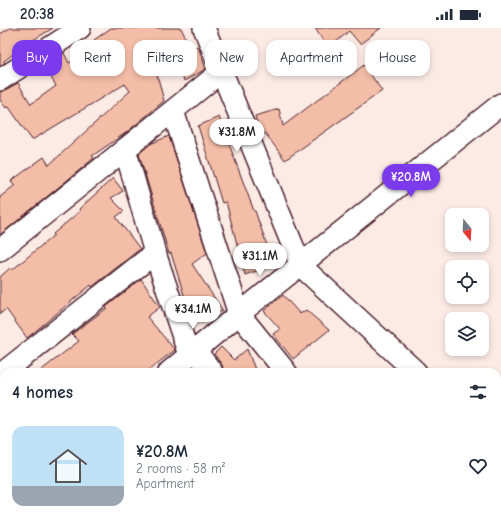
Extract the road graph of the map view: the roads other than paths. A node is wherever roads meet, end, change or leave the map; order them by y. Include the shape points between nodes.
1 (80, 28) edge
2 (204, 28) edge
3 (209, 40) edge
4 (216, 76) edge
5 (224, 76) edge
6 (0, 80) edge
7 (501, 104) edge
8 (173, 111) junction
9 (126, 149) junction
10 (0, 250) edge
11 (155, 253) junction
12 (301, 266) junction
13 (239, 314) junction
14 (192, 353) junction
15 (9, 368) edge
16 (174, 368) edge
17 (208, 368) edge
18 (283, 368) edge
19 (412, 368) edge

1 - 6 street
2 - 3 street
4 - 8 street
5 - 12 street
7 - 12 street
8 - 9 street
8 - 13 street
9 - 10 street
9 - 11 street
11 - 14 street
11 - 15 street
12 - 13 street
12 - 19 street
13 - 14 street
13 - 18 street
14 - 16 street
14 - 17 street

